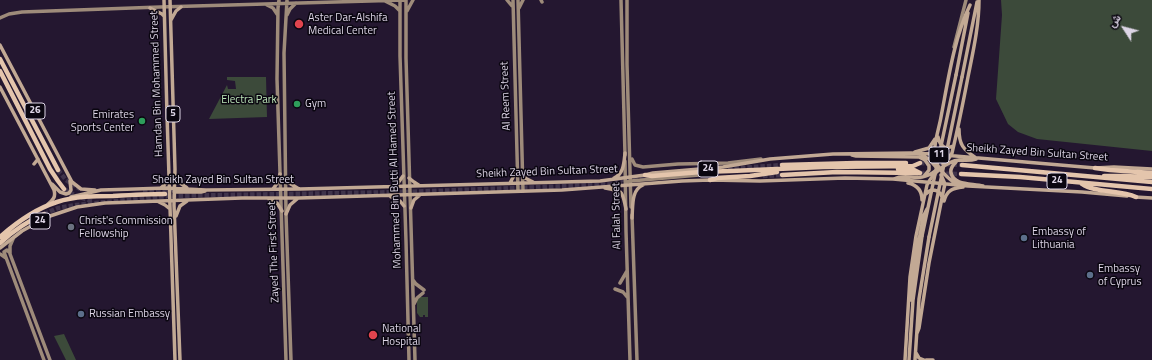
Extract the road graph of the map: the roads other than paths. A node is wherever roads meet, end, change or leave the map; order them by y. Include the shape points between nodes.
1 (164, 0) edge
2 (170, 0) edge
3 (384, 0) edge
4 (400, 0) edge
5 (405, 0) edge
6 (413, 0) edge
7 (507, 0) edge
8 (513, 0) edge
9 (518, 0) edge
10 (523, 0) edge
11 (620, 0) edge
12 (627, 0) edge
13 (966, 0) edge
14 (971, 0) edge
15 (978, 0) edge
16 (279, 2) edge
17 (287, 2) edge
18 (296, 3) junction
19 (264, 4) junction
20 (970, 5) junction
21 (164, 6) junction
22 (181, 6) junction
23 (170, 7) junction
24 (513, 7) junction
25 (150, 8) junction
26 (518, 9) junction
27 (400, 11) junction
28 (405, 14) junction
29 (278, 15) junction
30 (0, 18) edge
31 (164, 18) junction
32 (286, 18) junction
33 (170, 21) junction
34 (406, 24) junction
35 (0, 45) edge
36 (0, 59) edge
37 (0, 71) edge
38 (948, 82) junction
39 (0, 87) edge
40 (959, 120) junction
41 (938, 134) junction
42 (954, 146) junction
43 (630, 152) junction
44 (625, 153) junction
45 (911, 153) junction
46 (846, 154) junction
47 (934, 154) junction
48 (951, 156) junction
49 (976, 158) junction
50 (38, 159) junction
51 (770, 159) junction
52 (959, 160) junction
53 (34, 164) dead end
54 (782, 165) tunnel mouth
55 (962, 165) tunnel mouth
56 (1095, 168) junction
57 (939, 169) junction
58 (1152, 169) edge
59 (58, 170) tunnel mouth
60 (517, 170) junction
61 (708, 172) junction
62 (1152, 173) edge
63 (280, 174) junction
64 (523, 174) junction
65 (961, 174) tunnel mouth
66 (169, 175) junction
67 (782, 175) tunnel mouth
68 (46, 176) junction
69 (403, 176) junction
70 (518, 176) junction
71 (645, 176) junction
72 (924, 177) junction
73 (1152, 177) edge
74 (70, 178) junction
75 (409, 178) junction
76 (625, 178) junction
77 (1098, 178) junction
78 (175, 179) junction
79 (893, 179) junction
80 (710, 180) junction
81 (903, 180) junction
82 (286, 181) junction
83 (600, 181) junction
84 (631, 181) junction
85 (534, 182) junction
86 (1152, 182) edge
87 (518, 183) junction
88 (523, 183) junction
89 (928, 183) junction
90 (1080, 183) junction
91 (510, 184) junction
92 (646, 184) junction
93 (945, 184) junction
94 (625, 185) junction
95 (422, 186) junction
96 (968, 186) junction
97 (390, 187) junction
98 (404, 187) junction
99 (409, 187) junction
100 (987, 187) junction
101 (64, 188) tunnel mouth
102 (160, 188) junction
103 (170, 188) junction
104 (188, 188) junction
105 (598, 188) junction
106 (272, 189) junction
107 (281, 189) junction
108 (286, 189) junction
109 (300, 189) junction
110 (1152, 189) edge
111 (100, 190) junction
112 (175, 190) junction
113 (206, 190) junction
114 (518, 191) junction
115 (523, 191) junction
116 (167, 194) junction
117 (422, 194) junction
118 (404, 195) junction
119 (410, 195) junction
120 (925, 195) junction
121 (388, 196) junction
122 (1136, 197) junction
123 (264, 198) junction
124 (281, 198) junction
125 (286, 198) junction
126 (299, 198) junction
127 (942, 198) junction
128 (1152, 198) edge
129 (172, 200) junction
130 (191, 200) junction
131 (59, 201) junction
132 (152, 201) junction
133 (46, 206) junction
134 (404, 206) junction
135 (411, 208) junction
136 (922, 208) junction
137 (170, 209) junction
138 (626, 209) junction
139 (282, 210) junction
140 (44, 214) tunnel mouth
141 (286, 214) junction
142 (939, 217) junction
143 (632, 218) junction
144 (175, 219) junction
145 (15, 236) junction
146 (921, 236) junction
147 (0, 237) edge
148 (0, 243) edge
149 (0, 248) edge
150 (0, 254) edge
151 (11, 256) junction
152 (7, 258) junction
153 (628, 268) junction
154 (412, 277) junction
155 (620, 283) dead end
156 (615, 289) dead end
157 (628, 298) junction
158 (413, 307) junction
159 (908, 307) junction
160 (179, 317) junction
161 (183, 322) dead end
162 (408, 324) junction
163 (414, 324) junction
164 (917, 333) junction
165 (916, 353) junction
166 (44, 360) edge
167 (50, 360) edge
168 (175, 360) edge
169 (180, 360) edge
170 (286, 360) edge
171 (291, 360) edge
172 (409, 360) edge
173 (415, 360) edge
174 (630, 360) edge
175 (637, 360) edge
176 (904, 360) edge
177 (909, 360) edge
178 (915, 360) edge
179 (925, 360) edge
180 (934, 360) edge

1 - 21 main road, Hamdan Bin Mohammed Street / 5
2 - 23 main road, Hamdan Bin Mohammed Street / 5
3 - 4 main road
3 - 18 main road
3 - 27 main road
4 - 5 main road
4 - 27 main road, Mohammed Bin Butti Al Hamed Street
5 - 28 main road, Mohammed Bin Butti Al Hamed Street
6 - 28 main road
7 - 24 main road
8 - 24 main road, Al Reem Street
9 - 26 main road, Al Reem Street
10 - 26 main road
11 - 44 main road, Al Falah Street
12 - 43 main road, Al Falah Street
13 - 38 main road via 955,39
14 - 20 main road, 11
15 - 40 main road via 974,47
15 - 164 main road, 11, bridge via 928,237
16 - 17 main road
16 - 19 main road
16 - 29 main road, Zayed The First Street
17 - 18 main road
17 - 32 main road, Zayed The First Street
18 - 32 main road
19 - 22 main road
19 - 29 main road
20 - 38 main road via 959,34
20 - 146 main road, 11, bridge
21 - 23 main road
21 - 25 main road
21 - 31 main road, Hamdan Bin Mohammed Street / 5
22 - 23 main road
22 - 33 main road
23 - 33 main road, Hamdan Bin Mohammed Street / 5
24 - 26 main road
24 - 60 main road, Al Reem Street
25 - 30 main road via 16,13
25 - 31 main road via 162,14
26 - 64 main road, Al Reem Street
27 - 34 main road
27 - 69 main road, Mohammed Bin Butti Al Hamed Street
28 - 34 main road, Mohammed Bin Butti Al Hamed Street
29 - 63 main road, Zayed The First Street via 276,73
31 - 33 main road
31 - 66 main road, Hamdan Bin Mohammed Street / 5
32 - 82 main road, Zayed The First Street
33 - 78 main road, Hamdan Bin Mohammed Street / 5
34 - 75 main road, Mohammed Bin Butti Al Hamed Street
35 - 74 main road, 26
36 - 59 highway
37 - 101 highway via 50,169
38 - 41 main road
39 - 50 main road, 26
40 - 42 main road
40 - 49 main road via 961,143 966,151
41 - 42 main road via 942,146
41 - 45 main road via 929,148
41 - 47 main road
42 - 48 main road
43 - 51 main road via 634,164 643,167
43 - 84 main road, Al Falah Street
44 - 76 main road, Al Falah Street
44 - 83 main road via 620,175
45 - 46 main road, Sheikh Zayed Bin Sultan Street / 24
45 - 47 main road, Sheikh Zayed Bin Sultan Street / 24
45 - 57 main road via 926,157
46 - 51 main road, Sheikh Zayed Bin Sultan Street / 24
46 - 72 main road via 919,157 929,166
47 - 48 main road, Sheikh Zayed Bin Sultan Street / 24
47 - 57 main road
48 - 49 main road, Sheikh Zayed Bin Sultan Street / 24
48 - 57 main road
49 - 52 main road
49 - 56 main road, Sheikh Zayed Bin Sultan Street / 24
50 - 53 main road
50 - 68 main road, 26
51 - 71 main road, Sheikh Zayed Bin Sultan Street / 24
52 - 57 main road
52 - 100 main road via 952,168 954,179
54 - 61 highway via 920,163 913,166
55 - 77 highway, Sheikh Zayed Bin Sultan Street / 24
56 - 58 main road, Sheikh Zayed Bin Sultan Street
56 - 62 highway, 24
57 - 72 main road
57 - 89 main road
57 - 93 main road
57 - 96 main road via 954,182
60 - 70 main road, Al Reem Street
60 - 91 main road
61 - 71 highway
61 - 84 main road
63 - 106 main road
63 - 107 main road, Zayed The First Street
64 - 70 main road
64 - 85 main road via 525,178
64 - 88 main road, Al Reem Street
65 - 90 highway, 24
66 - 102 main road
66 - 103 main road, Hamdan Bin Mohammed Street / 5
67 - 80 highway via 837,172 920,173 912,169 781,171
68 - 74 main road via 58,191 66,194 71,189
68 - 133 main road, 26 via 55,194
69 - 97 main road via 398,183
69 - 98 main road, Mohammed Bin Butti Al Hamed Street
70 - 87 main road, Al Reem Street
71 - 84 main road, Sheikh Zayed Bin Sultan Street / 24
72 - 79 main road
73 - 77 highway via 1112,175
74 - 111 main road, 26 via 81,189
75 - 95 main road
75 - 99 main road, Mohammed Bin Butti Al Hamed Street
76 - 83 main road, Sheikh Zayed Bin Sultan Street / 24
76 - 84 main road, Sheikh Zayed Bin Sultan Street / 24
76 - 94 main road, Al Falah Street
77 - 86 highway, Sheikh Zayed Bin Sultan Street / 24
78 - 104 main road
78 - 112 main road, Hamdan Bin Mohammed Street / 5
79 - 80 main road, Sheikh Zayed Bin Sultan Street / 24
79 - 81 main road, Sheikh Zayed Bin Sultan Street / 24
80 - 92 main road, Sheikh Zayed Bin Sultan Street / 24
81 - 89 main road, Sheikh Zayed Bin Sultan Street / 24
81 - 136 main road via 920,189
82 - 108 main road, Zayed The First Street
82 - 109 main road
83 - 85 main road, Sheikh Zayed Bin Sultan Street / 24
84 - 92 main road, Sheikh Zayed Bin Sultan Street / 24
84 - 94 main road, Sheikh Zayed Bin Sultan Street / 24
84 - 143 main road, Al Falah Street
85 - 88 main road, Sheikh Zayed Bin Sultan Street / 24
87 - 88 main road, Sheikh Zayed Bin Sultan Street / 24
87 - 91 main road, Sheikh Zayed Bin Sultan Street / 24
87 - 114 main road, Al Reem Street
88 - 115 main road, Al Reem Street
89 - 93 main road, Sheikh Zayed Bin Sultan Street / 24
89 - 120 main road
90 - 110 highway, 24
90 - 122 highway via 1090,188
91 - 95 main road, Sheikh Zayed Bin Sultan Street / 24
92 - 143 main road via 635,192
93 - 96 main road, Sheikh Zayed Bin Sultan Street / 24
93 - 127 main road
94 - 105 main road, Sheikh Zayed Bin Sultan Street / 24
94 - 138 main road, Al Falah Street
95 - 99 main road, Sheikh Zayed Bin Sultan Street / 24
96 - 100 main road, Sheikh Zayed Bin Sultan Street / 24
96 - 142 main road via 947,193
97 - 98 main road, Sheikh Zayed Bin Sultan Street / 24
97 - 109 main road, Sheikh Zayed Bin Sultan Street / 24
98 - 99 main road, Sheikh Zayed Bin Sultan Street / 24
98 - 118 main road, Mohammed Bin Butti Al Hamed Street
99 - 119 main road, Mohammed Bin Butti Al Hamed Street
100 - 122 main road, Sheikh Zayed Bin Sultan Street / 24
102 - 103 main road, Sheikh Zayed Bin Sultan Street / 24
102 - 111 main road, Sheikh Zayed Bin Sultan Street / 24
103 - 112 main road, Sheikh Zayed Bin Sultan Street / 24
103 - 116 main road, Hamdan Bin Mohammed Street / 5
104 - 112 main road, Sheikh Zayed Bin Sultan Street / 24
104 - 113 main road, Sheikh Zayed Bin Sultan Street / 24
105 - 115 main road, Sheikh Zayed Bin Sultan Street / 24
105 - 138 main road via 621,192
106 - 107 main road, Sheikh Zayed Bin Sultan Street / 24
106 - 113 main road, Sheikh Zayed Bin Sultan Street / 24
107 - 108 main road, Sheikh Zayed Bin Sultan Street / 24
107 - 124 main road, Zayed The First Street
108 - 109 main road, Sheikh Zayed Bin Sultan Street / 24
108 - 125 main road, Zayed The First Street
111 - 131 main road, Sheikh Zayed Bin Sultan Street / 24
112 - 113 main road
112 - 116 main road
112 - 129 main road, Hamdan Bin Mohammed Street / 5
114 - 115 main road, Sheikh Zayed Bin Sultan Street / 24
114 - 117 main road, Sheikh Zayed Bin Sultan Street / 24
116 - 129 main road, Hamdan Bin Mohammed Street / 5
116 - 131 highway via 89,197
117 - 119 main road, Sheikh Zayed Bin Sultan Street / 24
117 - 135 main road via 415,199
118 - 119 main road, Sheikh Zayed Bin Sultan Street / 24
118 - 121 main road, Sheikh Zayed Bin Sultan Street / 24
118 - 134 main road, Mohammed Bin Butti Al Hamed Street
119 - 135 main road, Mohammed Bin Butti Al Hamed Street
120 - 127 main road via 935,190
120 - 136 main road
121 - 126 main road, Sheikh Zayed Bin Sultan Street / 24
121 - 134 main road via 400,201
122 - 128 main road, Sheikh Zayed Bin Sultan Street / 24
123 - 124 main road, Sheikh Zayed Bin Sultan Street / 24
123 - 130 main road, Sheikh Zayed Bin Sultan Street / 24
123 - 139 main road via 278,203
124 - 125 main road, Sheikh Zayed Bin Sultan Street / 24
124 - 139 main road, Zayed The First Street
125 - 126 main road, Sheikh Zayed Bin Sultan Street / 24
125 - 141 main road, Zayed The First Street
126 - 141 main road via 290,205
127 - 142 main road
129 - 130 main road, Sheikh Zayed Bin Sultan Street / 24
129 - 132 main road, Sheikh Zayed Bin Sultan Street / 24
129 - 137 main road, Hamdan Bin Mohammed Street / 5
129 - 144 main road, Hamdan Bin Mohammed Street / 5
130 - 144 main road via 181,205
131 - 133 highway, Sheikh Zayed Bin Sultan Street / 24
132 - 137 main road via 162,203
132 - 145 main road, Sheikh Zayed Bin Sultan Street / 24 via 70,208 43,219
133 - 147 highway, Sheikh Zayed Bin Sultan Street / 24 via 29,214
134 - 162 main road, Mohammed Bin Butti Al Hamed Street
135 - 154 main road, Mohammed Bin Butti Al Hamed Street
136 - 159 main road via 910,272
137 - 168 main road, Hamdan Bin Mohammed Street / 5
138 - 153 main road, Al Falah Street
139 - 170 main road, Zayed The First Street
140 - 148 highway via 18,228
141 - 171 main road, Zayed The First Street
142 - 164 main road
143 - 175 main road, Al Falah Street
144 - 160 main road, Hamdan Bin Mohammed Street / 5
145 - 149 main road, Sheikh Zayed Bin Sultan Street / 24
145 - 151 main road via 10,246
146 - 159 main road
146 - 177 main road, 11
150 - 152 main road
151 - 152 main road via 6,250 4,253
151 - 167 main road
152 - 166 main road
153 - 155 main road
153 - 157 main road, Al Falah Street
154 - 158 main road, Mohammed Bin Butti Al Hamed Street
154 - 158 main road via 423,292
156 - 157 main road via 623,292
157 - 174 main road, Al Falah Street
158 - 163 main road, Mohammed Bin Butti Al Hamed Street
159 - 176 main road
160 - 161 main road
160 - 169 main road, Hamdan Bin Mohammed Street / 5
162 - 163 main road
162 - 172 main road, Mohammed Bin Butti Al Hamed Street
163 - 173 main road, Mohammed Bin Butti Al Hamed Street
164 - 165 main road, 11
165 - 178 main road, 11
165 - 179 main road via 919,358
179 - 180 main road

